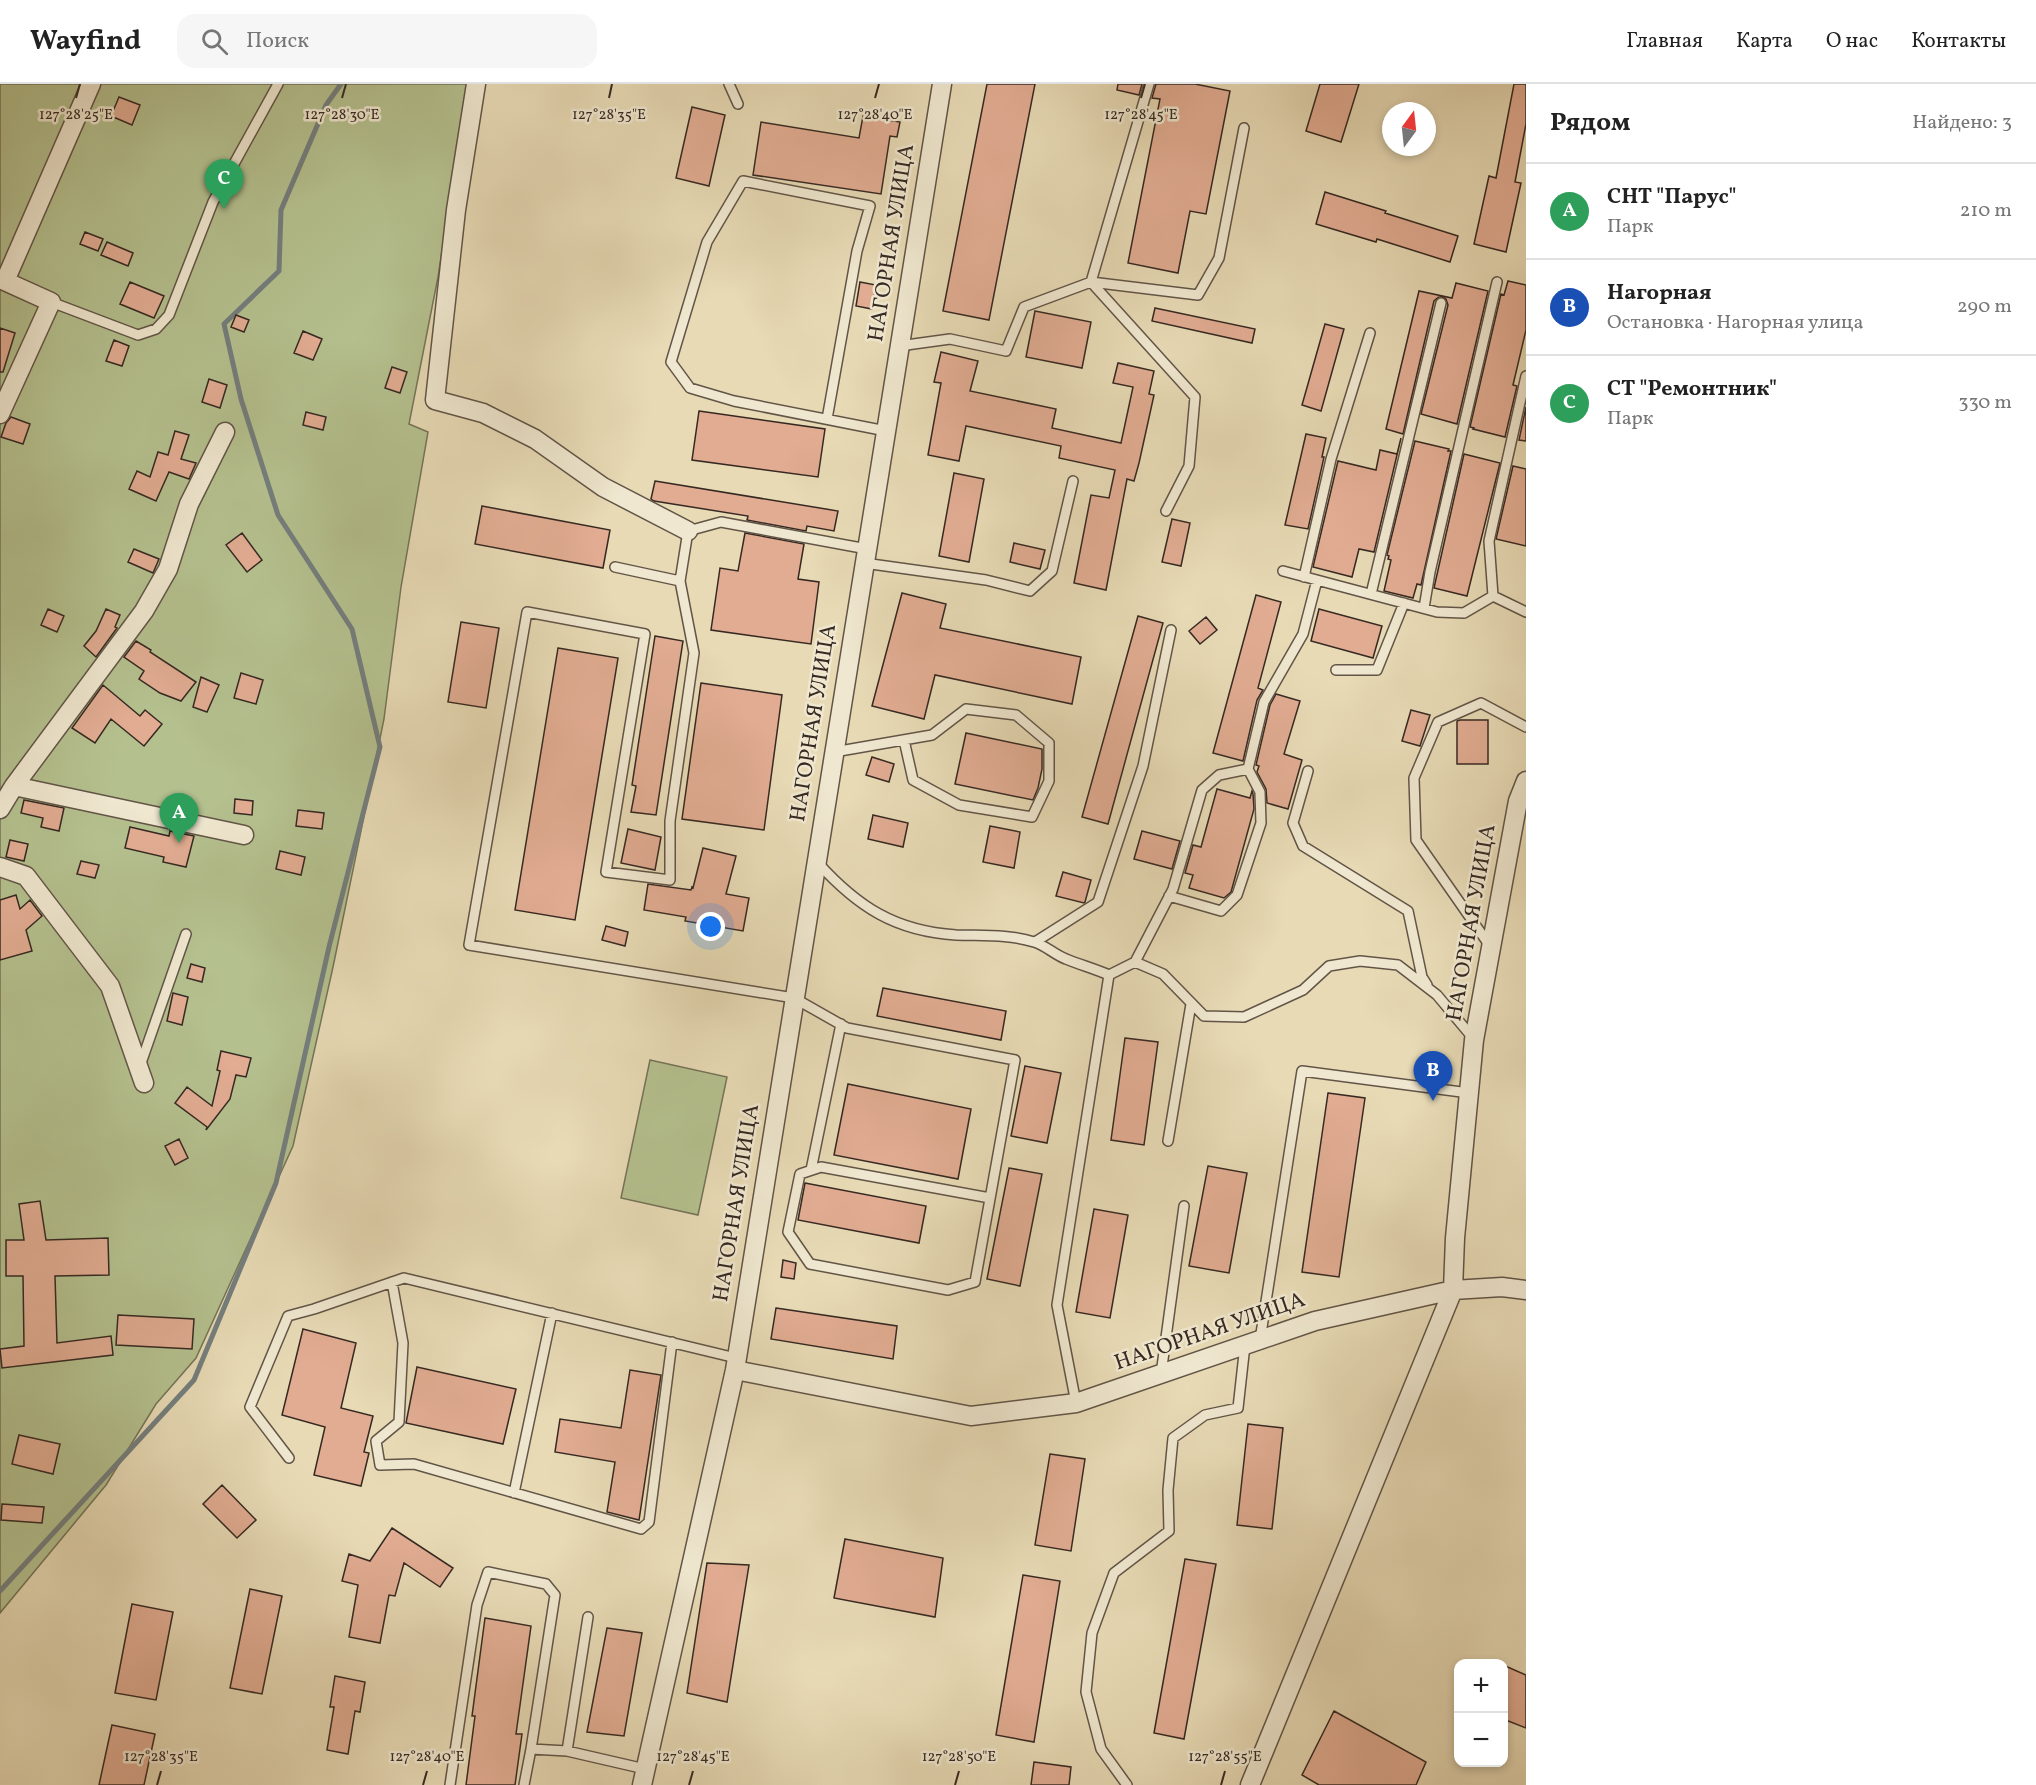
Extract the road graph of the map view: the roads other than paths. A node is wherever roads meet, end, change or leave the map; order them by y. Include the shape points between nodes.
1 (92, 84) edge
2 (278, 84) edge
3 (476, 84) edge
4 (729, 84) edge
5 (942, 84) edge
6 (1149, 84) edge
7 (738, 104) dead end
8 (1244, 128) dead end
9 (3, 280) edge
10 (1091, 282) junction
11 (1497, 282) dead end
12 (51, 302) junction
13 (1441, 303) dead end
14 (1370, 333) dead end
15 (900, 346) junction
16 (1526, 376) edge
17 (0, 414) edge
18 (827, 419) junction
19 (886, 431) junction
20 (225, 432) dead end
21 (1072, 481) dead end
22 (1166, 511) dead end
23 (688, 531) junction
24 (866, 556) junction
25 (615, 567) dead end
26 (1283, 572) dead end
27 (1304, 577) junction
28 (680, 580) junction
29 (1317, 580) junction
30 (1371, 594) junction
31 (1493, 596) junction
32 (1404, 603) junction
33 (1424, 608) junction
34 (1526, 612) edge
35 (1172, 630) dead end
36 (1336, 670) dead end
37 (1526, 727) edge
38 (904, 740) junction
39 (834, 752) junction
40 (1248, 769) junction
41 (1308, 771) dead end
42 (1526, 781) edge
43 (14, 786) junction
44 (0, 809) edge
45 (244, 835) dead end
46 (816, 861) junction
47 (0, 867) edge
48 (1169, 896) junction
49 (186, 934) dead end
50 (1035, 942) junction
51 (1491, 948) junction
52 (1136, 962) junction
53 (1109, 975) junction
54 (1430, 990) junction
55 (794, 998) junction
56 (1191, 1004) junction
57 (841, 1024) junction
58 (1474, 1040) junction
59 (141, 1076) joint
60 (1469, 1093) junction
61 (1168, 1141) dead end
62 (811, 1170) junction
63 (990, 1198) junction
64 (1184, 1206) dead end
65 (392, 1282) junction
66 (1453, 1290) junction
67 (1526, 1290) edge
68 (552, 1313) junction
69 (672, 1342) junction
70 (1252, 1343) junction
71 (735, 1364) junction
72 (1161, 1374) junction
73 (1077, 1403) junction
74 (289, 1458) dead end
75 (514, 1493) junction
76 (588, 1617) dead end
77 (531, 1749) junction
78 (567, 1751) junction
79 (644, 1777) edge
80 (450, 1785) edge
81 (524, 1785) edge
82 (1127, 1785) edge
83 (1250, 1785) edge

1 - 9 street
2 - 12 lane via 213,202 169,315 156,329 138,335
3 - 23 street via 456,210 435,400 483,413 535,439 603,487
4 - 7 lane
5 - 15 street, НАГОРНАЯ УЛИЦА
6 - 10 lane
8 - 10 lane via 1219,258 1198,295
9 - 12 street
10 - 15 lane via 1024,307 1006,351 950,339
10 - 22 lane via 1195,397 1189,466
11 - 33 lane
12 - 17 street
13 - 30 lane
14 - 27 lane via 1331,459
15 - 19 street, НАГОРНАЯ УЛИЦА
16 - 31 lane via 1489,541
18 - 18 lane via 690,388 671,362 706,242 743,181 870,206 857,251
18 - 19 lane
19 - 24 street, НАГОРНАЯ УЛИЦА
20 - 43 street via 189,504 168,569 144,611
21 - 24 lane via 1052,571 1030,591
23 - 24 lane via 721,522
23 - 28 lane
24 - 39 street, НАГОРНАЯ УЛИЦА
25 - 28 lane
26 - 27 lane
27 - 29 lane
28 - 55 lane via 694,653 670,821 670,880 606,872 645,634 527,612 469,945
29 - 30 lane
29 - 40 lane via 1303,634 1264,702
30 - 32 lane
31 - 33 lane via 1464,613
31 - 34 lane
32 - 33 lane
32 - 36 lane via 1377,670
35 - 50 lane via 1143,766 1098,902
37 - 51 lane via 1481,703 1438,722 1414,778 1416,840
38 - 38 lane via 932,735 966,709 1016,715 1049,743 1049,781 1032,817 959,805 913,780
38 - 39 lane
39 - 46 street, НАГОРНАЯ УЛИЦА
40 - 48 lane via 1218,775 1202,789
40 - 48 lane via 1260,792 1261,823 1237,895 1221,911
41 - 54 lane via 1293,823 1303,846 1408,911 1422,977
42 - 51 street, НАГОРНАЯ УЛИЦА via 1518,801
43 - 44 street
43 - 45 street
46 - 50 lane via 862,904 903,925
46 - 55 street, НАГОРНАЯ УЛИЦА
47 - 59 street via 26,876 110,986
48 - 52 lane
49 - 59 lane
50 - 53 lane via 1065,959
51 - 58 street, НАГОРНАЯ УЛИЦА
52 - 53 lane
52 - 56 lane via 1163,974
53 - 73 lane via 1058,1305
54 - 56 lane via 1398,965 1360,961 1329,966 1303,990 1244,1017 1204,1016
54 - 58 lane
55 - 57 lane
55 - 71 street, НАГОРНАЯ УЛИЦА
56 - 61 lane
57 - 62 lane
57 - 63 lane via 1015,1060
58 - 60 street, НАГОРНАЯ УЛИЦА
60 - 66 street, НАГОРНАЯ УЛИЦА
60 - 70 lane via 1302,1071
62 - 63 lane via 821,1167
62 - 63 lane via 800,1174 788,1232 810,1264 948,1290 975,1282
64 - 72 lane
65 - 68 lane via 404,1278
65 - 74 lane via 288,1316 250,1407
65 - 75 lane via 403,1343 399,1422 376,1441 380,1465 414,1464
66 - 67 street
66 - 70 street, НАГОРНАЯ УЛИЦА via 1315,1321
66 - 83 street, НАГОРНАЯ УЛИЦА
68 - 69 lane
68 - 75 lane
69 - 71 lane
69 - 75 lane via 649,1522 641,1529
70 - 72 street, НАГОРНАЯ УЛИЦА
70 - 82 lane via 1238,1408 1204,1414 1173,1438 1169,1531 1114,1573 1092,1633 1086,1692 1101,1749
71 - 73 street, НАГОРНАЯ УЛИЦА via 971,1416
71 - 79 street, НАГОРНАЯ УЛИЦА
72 - 73 street, НАГОРНАЯ УЛИЦА
76 - 78 lane
77 - 78 lane
77 - 80 lane via 555,1595 546,1584 488,1572 477,1605
77 - 81 lane
78 - 79 lane

